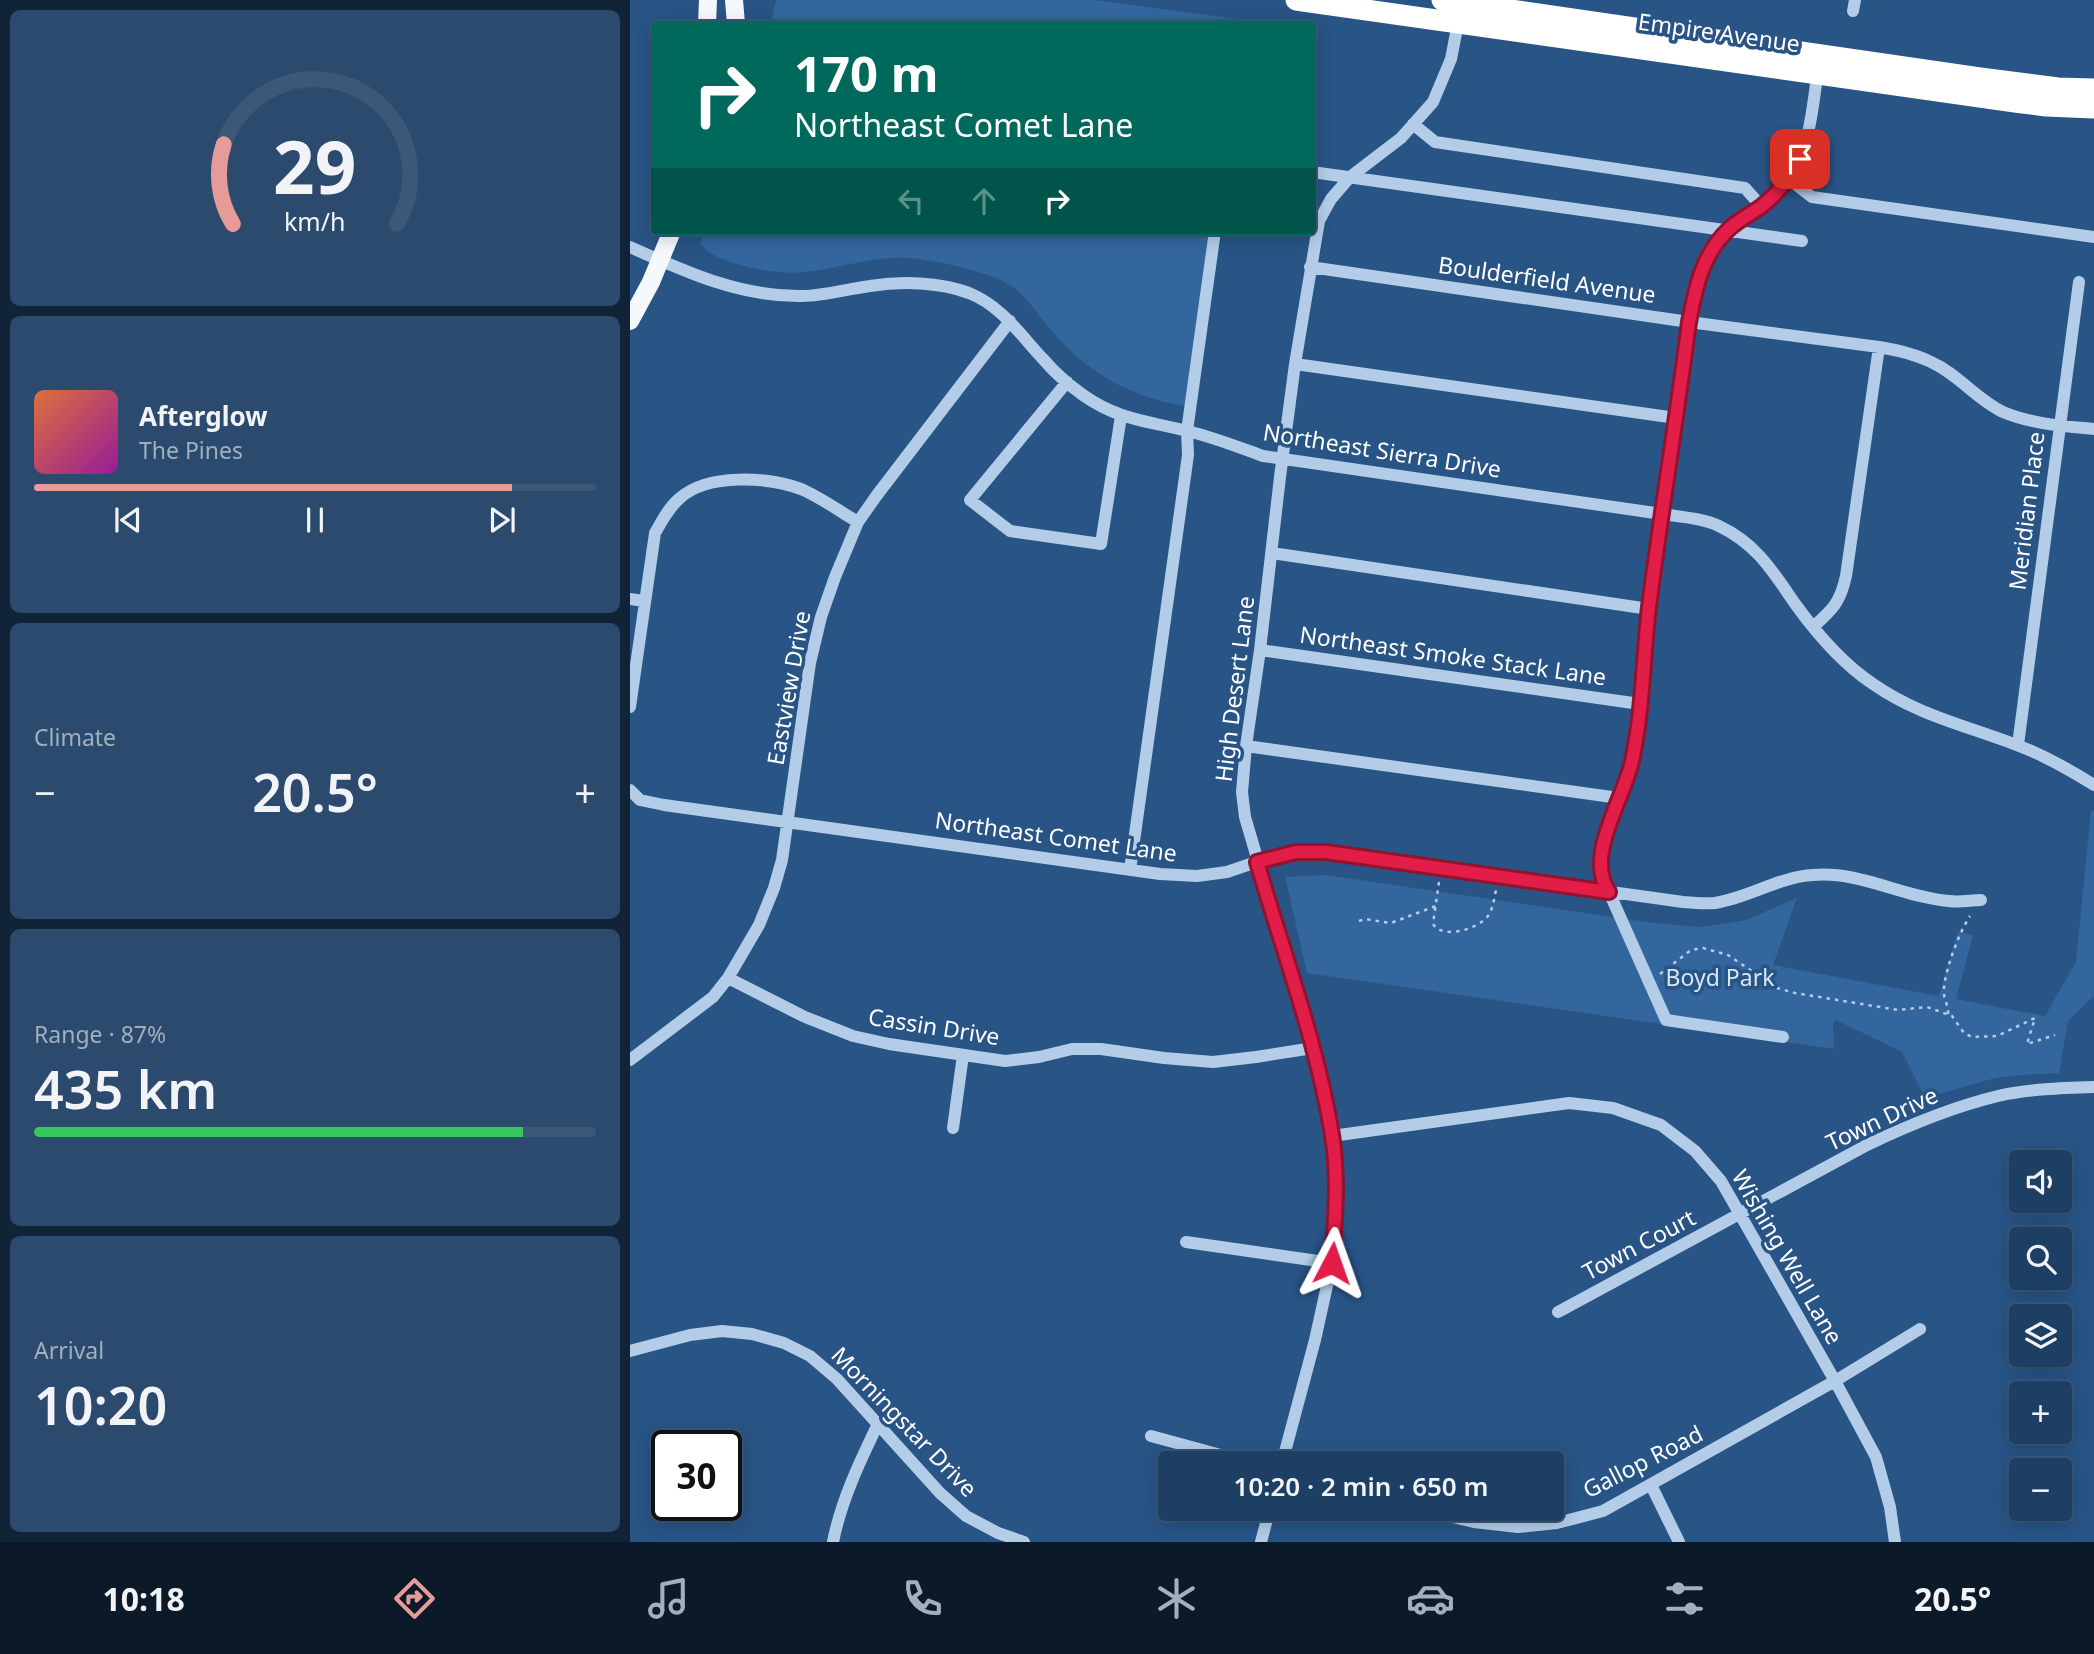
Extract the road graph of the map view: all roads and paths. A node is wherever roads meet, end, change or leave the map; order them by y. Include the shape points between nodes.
1 (708, 0) edge
2 (734, 0) edge
3 (1296, 0) edge
4 (1456, 6) edge
5 (707, 21) edge
6 (736, 21) edge
7 (1819, 64) junction
8 (2094, 89) edge
9 (2094, 108) edge
10 (1413, 124) junction
11 (1316, 173) edge
12 (1350, 177) junction
13 (1789, 179) junction
14 (1761, 206) junction
15 (1728, 230) junction
16 (669, 235) edge
17 (1214, 235) edge
18 (2094, 237) edge
19 (1802, 241) dead end
20 (630, 247) edge
21 (660, 260) junction
22 (1310, 267) junction
23 (2079, 282) dead end
24 (630, 321) edge
25 (1010, 321) junction
26 (1689, 322) junction
27 (1879, 347) junction
28 (1295, 364) junction
29 (1067, 382) junction
30 (1121, 416) junction
31 (1676, 418) junction
32 (2059, 425) junction
33 (2094, 429) edge
34 (1186, 430) junction
35 (1282, 460) junction
36 (1662, 514) junction
37 (858, 522) junction
38 (1272, 553) junction
39 (630, 599) edge
40 (644, 601) junction
41 (1649, 609) junction
42 (1813, 627) junction
43 (1261, 650) junction
44 (1640, 704) junction
45 (630, 708) edge
46 (2018, 745) junction
47 (1246, 746) junction
48 (2094, 785) edge
49 (630, 790) edge
50 (1619, 798) junction
51 (788, 821) junction
52 (1257, 862) junction
53 (1441, 869) junction
54 (1130, 870) junction
55 (1498, 877) junction
56 (1609, 892) junction
57 (1981, 900) joint
58 (1436, 906) junction
59 (1359, 921) dead end
60 (727, 978) junction
61 (1649, 982) junction
62 (1948, 1014) junction
63 (2055, 1035) dead end
64 (1783, 1037) dead end
65 (1312, 1048) junction
66 (631, 1055) edge
67 (962, 1055) junction
68 (2094, 1087) edge
69 (953, 1128) dead end
70 (1332, 1136) junction
71 (1740, 1215) junction
72 (1186, 1242) dead end
73 (1332, 1263) junction
74 (1558, 1312) dead end
75 (1920, 1329) dead end
76 (630, 1351) edge
77 (1835, 1381) junction
78 (878, 1423) junction
79 (1151, 1436) dead end
80 (1206, 1451) edge
81 (1285, 1451) edge
82 (1651, 1485) junction
83 (1267, 1521) edge
84 (1470, 1521) edge
85 (833, 1542) edge
86 (1024, 1542) edge
87 (1261, 1542) edge
88 (1679, 1542) edge
89 (1895, 1542) edge

1 - 5 main road
2 - 6 main road
3 - 4 highway, Empire Avenue
4 - 7 highway, Empire Avenue
4 - 10 street, High Desert Lane via 1451,60 1433,103
7 - 8 highway, Empire Avenue
7 - 9 highway, Empire Avenue via 2046,106
7 - 13 street via 1807,134
10 - 12 street, High Desert Lane
10 - 14 street via 1435,142 1745,188
11 - 12 street
12 - 15 street
12 - 22 street, High Desert Lane via 1319,222
13 - 14 street
13 - 18 street via 1812,197
14 - 15 street
15 - 19 street
15 - 26 street via 1697,279
16 - 21 main road
17 - 34 street
20 - 21 street, Northeast Sierra Drive
21 - 24 main road
21 - 25 street, Northeast Sierra Drive via 737,289 769,295 937,285 970,293
22 - 26 street, Boulderfield Avenue
22 - 28 street, High Desert Lane
23 - 32 street, Meridian Place
25 - 29 street, Northeast Sierra Drive
25 - 37 street, Eastview Drive
26 - 27 street, Boulderfield Avenue
26 - 31 street
27 - 32 street, Boulderfield Avenue via 1933,362 2003,412
27 - 42 street via 1846,576 1841,597
28 - 31 street
28 - 35 street, High Desert Lane
29 - 30 street, Northeast Sierra Drive
29 - 30 street via 970,500 1010,531 1101,544
30 - 34 street, Northeast Sierra Drive
31 - 36 street
32 - 33 street, Boulderfield Avenue
32 - 46 street, Meridian Place
34 - 35 street, Northeast Sierra Drive
34 - 54 street via 1188,455
35 - 36 street, Northeast Sierra Drive
35 - 38 street, High Desert Lane
36 - 41 street
36 - 42 street, Northeast Sierra Drive via 1717,526 1745,541 1767,562
37 - 40 street via 803,490 783,484 718,480 698,486 681,497 655,533
37 - 51 street, Eastview Drive via 835,577 810,663
38 - 41 street
38 - 43 street, High Desert Lane
39 - 40 street
40 - 45 street
41 - 44 street
42 - 46 street, Northeast Sierra Drive via 1872,684 1907,705
43 - 44 street, Northeast Smoke Stack Lane
43 - 47 street, High Desert Lane
44 - 50 street via 1632,762
46 - 48 street, Northeast Sierra Drive
47 - 50 street
47 - 52 street, High Desert Lane via 1242,792
49 - 51 street, Northeast Comet Lane via 640,800 664,805
50 - 56 street via 1600,869
51 - 54 street, Northeast Comet Lane
51 - 60 street, Eastview Drive via 774,888 759,925
52 - 53 street, Northeast Comet Lane via 1296,852 1326,852
52 - 54 street, Northeast Comet Lane via 1197,876
52 - 65 street, High Desert Lane
53 - 55 street, Northeast Comet Lane
53 - 58 path
55 - 56 street, Northeast Comet Lane
55 - 58 path via 1492,908 1480,924 1456,931 1437,930 1433,924
56 - 57 street, Northeast Comet Lane via 1714,903 1786,878 1839,874 1950,902
56 - 61 street
57 - 62 path via 1961,929 1943,989
58 - 59 path via 1391,923
60 - 66 street, Eastview Drive via 713,997
60 - 67 street, Cassin Drive via 853,1036
61 - 62 path via 1691,950 1703,948 1728,955 1777,988 1795,993 1898,1010 1927,1007
61 - 64 street via 1666,1020
62 - 63 path via 1972,1037 1997,1036 2035,1018 2027,1044
65 - 67 street, Cassin Drive via 1213,1062 1101,1049 1005,1060
65 - 70 street, High Desert Lane
67 - 69 street
68 - 71 street, Town Drive via 1999,1096 1909,1125
70 - 71 street, Wishing Well Lane via 1569,1103 1613,1108 1661,1125 1695,1151 1721,1181
70 - 73 street, High Desert Lane via 1336,1200
71 - 74 street, Town Court
71 - 77 street, Wishing Well Lane
72 - 73 street
73 - 81 street, High Desert Lane
75 - 77 street, Gallop Road
76 - 78 street, Morningstar Drive via 722,1331 785,1343 810,1356 837,1379
77 - 82 street, Gallop Road
77 - 89 street, Wishing Well Lane via 1876,1457
78 - 85 street via 856,1470
78 - 86 street, Morningstar Drive via 966,1516
79 - 80 street
82 - 84 street, Gallop Road via 1603,1511 1558,1523 1518,1527
82 - 88 street
83 - 87 street

